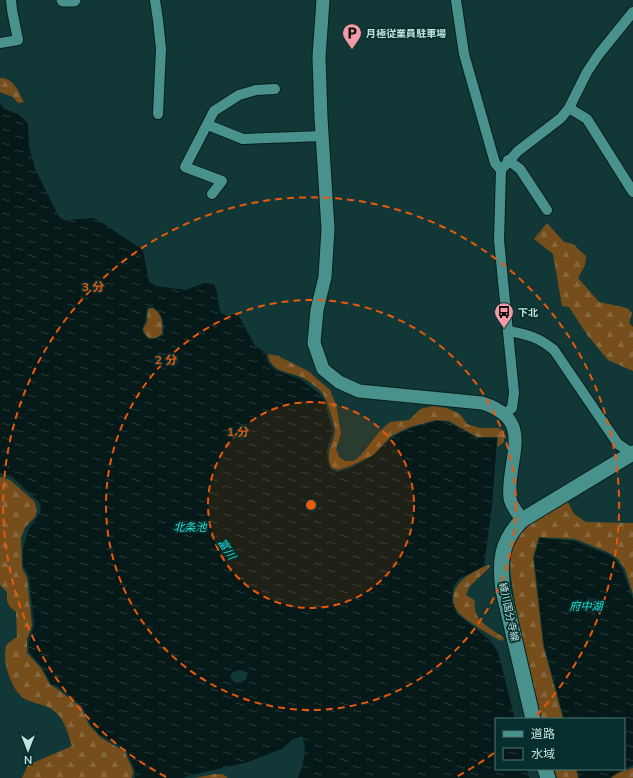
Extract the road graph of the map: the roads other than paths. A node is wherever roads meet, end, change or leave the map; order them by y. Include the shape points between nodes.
1 (11, 0) edge
2 (63, 0) edge
3 (74, 0) edge
4 (155, 0) edge
5 (323, 0) edge
6 (456, 0) edge
7 (633, 12) edge
8 (0, 43) edge
9 (275, 89) dead end
10 (569, 108) junction
11 (158, 114) dead end
12 (208, 125) junction
13 (322, 136) junction
14 (508, 160) junction
15 (501, 170) junction
16 (633, 192) edge
17 (212, 194) dead end
18 (547, 210) dead end
19 (509, 331) junction
20 (505, 414) junction
21 (633, 453) edge
22 (522, 520) junction
23 (532, 718) edge

1 - 8 street via 18,40
2 - 3 street
4 - 11 street via 161,49
5 - 13 street via 319,57
6 - 15 street via 464,54 495,163
7 - 10 street via 599,54
9 - 12 street via 256,90 239,95 214,111
10 - 14 street via 555,124
10 - 16 street via 587,119
12 - 13 street via 243,139
12 - 17 street via 185,167 222,181
13 - 20 street via 328,229 326,277 317,310 314,343 323,369 339,382 359,391 482,403 495,407
14 - 15 street
14 - 18 street via 520,169
15 - 19 street via 499,240
19 - 20 street via 514,393 512,408
19 - 21 street via 543,340 554,350 618,444
20 - 22 street via 514,431 515,447 510,500
21 - 22 main road, 綾川国分寺線
22 - 23 main road, 綾川国分寺線 via 513,529 505,544 501,577

